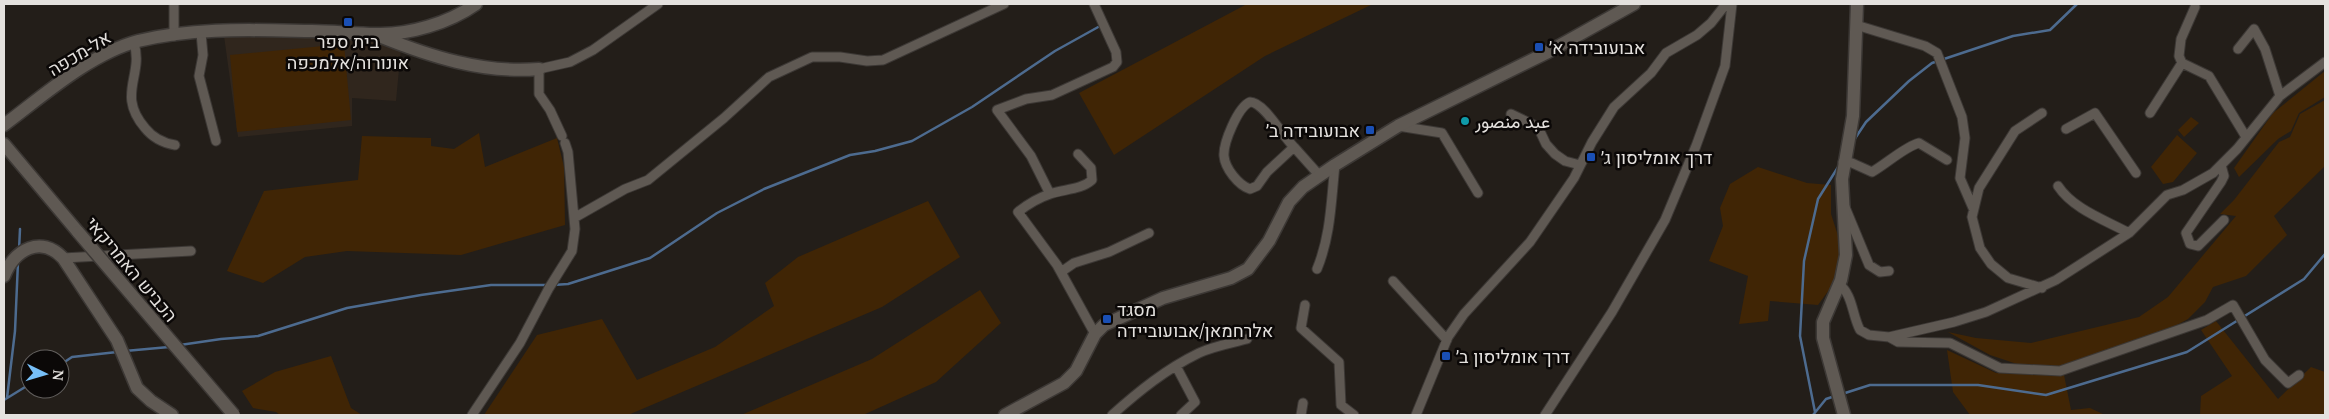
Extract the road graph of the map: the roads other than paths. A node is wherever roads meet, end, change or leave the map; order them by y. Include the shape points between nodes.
1 (174, 4) edge
2 (476, 4) edge
3 (658, 4) edge
4 (1004, 4) edge
5 (1094, 4) edge
6 (1634, 4) edge
7 (1726, 4) edge
8 (1732, 4) edge
9 (1857, 4) edge
10 (2194, 7) dead end
11 (1856, 25) junction
12 (202, 33) junction
13 (375, 34) junction
14 (174, 36) junction
15 (134, 43) junction
16 (2238, 49) dead end
17 (2325, 62) edge
18 (2182, 63) junction
19 (539, 69) junction
20 (2280, 96) junction
21 (2042, 113) dead end
22 (2150, 113) dead end
23 (1511, 114) dead end
24 (6, 123) edge
25 (1398, 126) junction
26 (2066, 129) dead end
27 (2246, 137) junction
28 (216, 141) dead end
29 (4, 144) edge
30 (175, 144) dead end
31 (1294, 147) junction
32 (1078, 154) dead end
33 (1947, 160) dead end
34 (1843, 162) junction
35 (1335, 164) junction
36 (1580, 165) junction
37 (2221, 165) junction
38 (2136, 174) dead end
39 (1319, 175) junction
40 (2058, 186) dead end
41 (1478, 193) dead end
42 (1050, 194) junction
43 (1843, 203) junction
44 (1973, 208) junction
45 (574, 218) junction
46 (2224, 220) dead end
47 (1149, 233) dead end
48 (2129, 233) junction
49 (191, 250) dead end
50 (63, 258) junction
51 (1316, 269) dead end
52 (1889, 271) dead end
53 (1061, 272) junction
54 (4, 276) edge
55 (1393, 281) dead end
56 (1839, 284) junction
57 (2042, 288) junction
58 (1306, 305) dead end
59 (1095, 334) junction
60 (1889, 337) junction
61 (1247, 339) dead end
62 (1447, 340) junction
63 (1176, 366) junction
64 (2299, 375) dead end
65 (1303, 403) dead end
66 (172, 415) edge
67 (234, 415) edge
68 (472, 415) edge
69 (1005, 415) edge
70 (1112, 415) edge
71 (1181, 415) edge
72 (1301, 415) edge
73 (1354, 415) edge
74 (1416, 415) edge
75 (1545, 415) edge
76 (1844, 415) edge

1 - 14 street
2 - 13 street, אל-מכפה via 459,15 430,25
3 - 19 street via 593,50 570,62
4 - 45 street via 883,60 812,57 769,77 648,180
5 - 42 street via 1116,52 1117,62 1052,96 1026,99 998,110 1031,156
6 - 25 street via 1548,52
7 - 36 street via 1697,36 1666,54 1651,73 1614,107
8 - 75 street via 1724,66 1665,220 1612,312
9 - 11 street
10 - 18 street via 2181,39 2179,56
11 - 34 street via 1853,116
11 - 44 street via 1925,46 1937,53 1962,117 1965,138 1960,178
12 - 13 street, אל-מכפה via 229,30
12 - 14 street, אל-מכפה
12 - 28 street via 203,55 199,76
13 - 19 street via 408,48 461,63
14 - 15 street, אל-מכפה
15 - 24 street, אל-מכפה via 99,57
15 - 30 street via 138,55 131,102 138,120 151,134 165,143
16 - 20 street via 2254,29 2265,49
17 - 20 street
18 - 22 street
18 - 27 street via 2209,76
19 - 45 street via 539,94 550,110 568,152
20 - 27 street
21 - 44 street via 2015,131 1979,188
23 - 36 street via 1538,127 1555,154
25 - 35 street
25 - 41 street via 1442,133
26 - 38 street via 2095,113
27 - 37 street
29 - 67 street, הכביש האמריקאי, bridge
31 - 31 street via 1261,106 1250,102 1230,128 1224,155 1237,180 1245,187 1253,188
31 - 39 street
32 - 42 street via 1091,168 1092,180 1086,186
33 - 34 street via 1918,143 1908,145 1872,172
34 - 43 street
35 - 39 street
35 - 51 street via 1329,230
36 - 62 street via 1530,242 1464,314
37 - 46 street via 2224,176 2221,182 2186,234 2190,244 2198,246
37 - 48 street via 2198,182 2167,195
39 - 59 street via 1289,202 1269,241 1248,269 1231,278 1163,298 1121,316
40 - 48 street via 2079,206
42 - 53 street via 1018,212
43 - 52 street via 1869,265 1880,272
43 - 56 street via 1846,255
44 - 57 street via 1972,217 1980,248 1991,264 2008,278
45 - 68 street via 572,252 520,343
47 - 53 street via 1110,252 1074,263
48 - 57 street
49 - 50 street
50 - 54 street via 54,249 28,247 14,259
50 - 66 street via 117,340 137,388
53 - 59 street
55 - 62 street
56 - 60 street via 1848,294 1860,330 1869,335
56 - 76 street via 1824,322 1823,338
57 - 60 street via 1978,315
58 - 73 street via 1301,328 1339,362 1341,404
59 - 69 street via 1076,371 1064,383
60 - 64 street via 1898,342 1950,343 2000,368 2060,371 2206,320 2233,305 2265,360 2288,383
61 - 63 street via 1201,352
62 - 74 street
63 - 70 street via 1142,388
63 - 71 street via 1195,402
65 - 72 street

